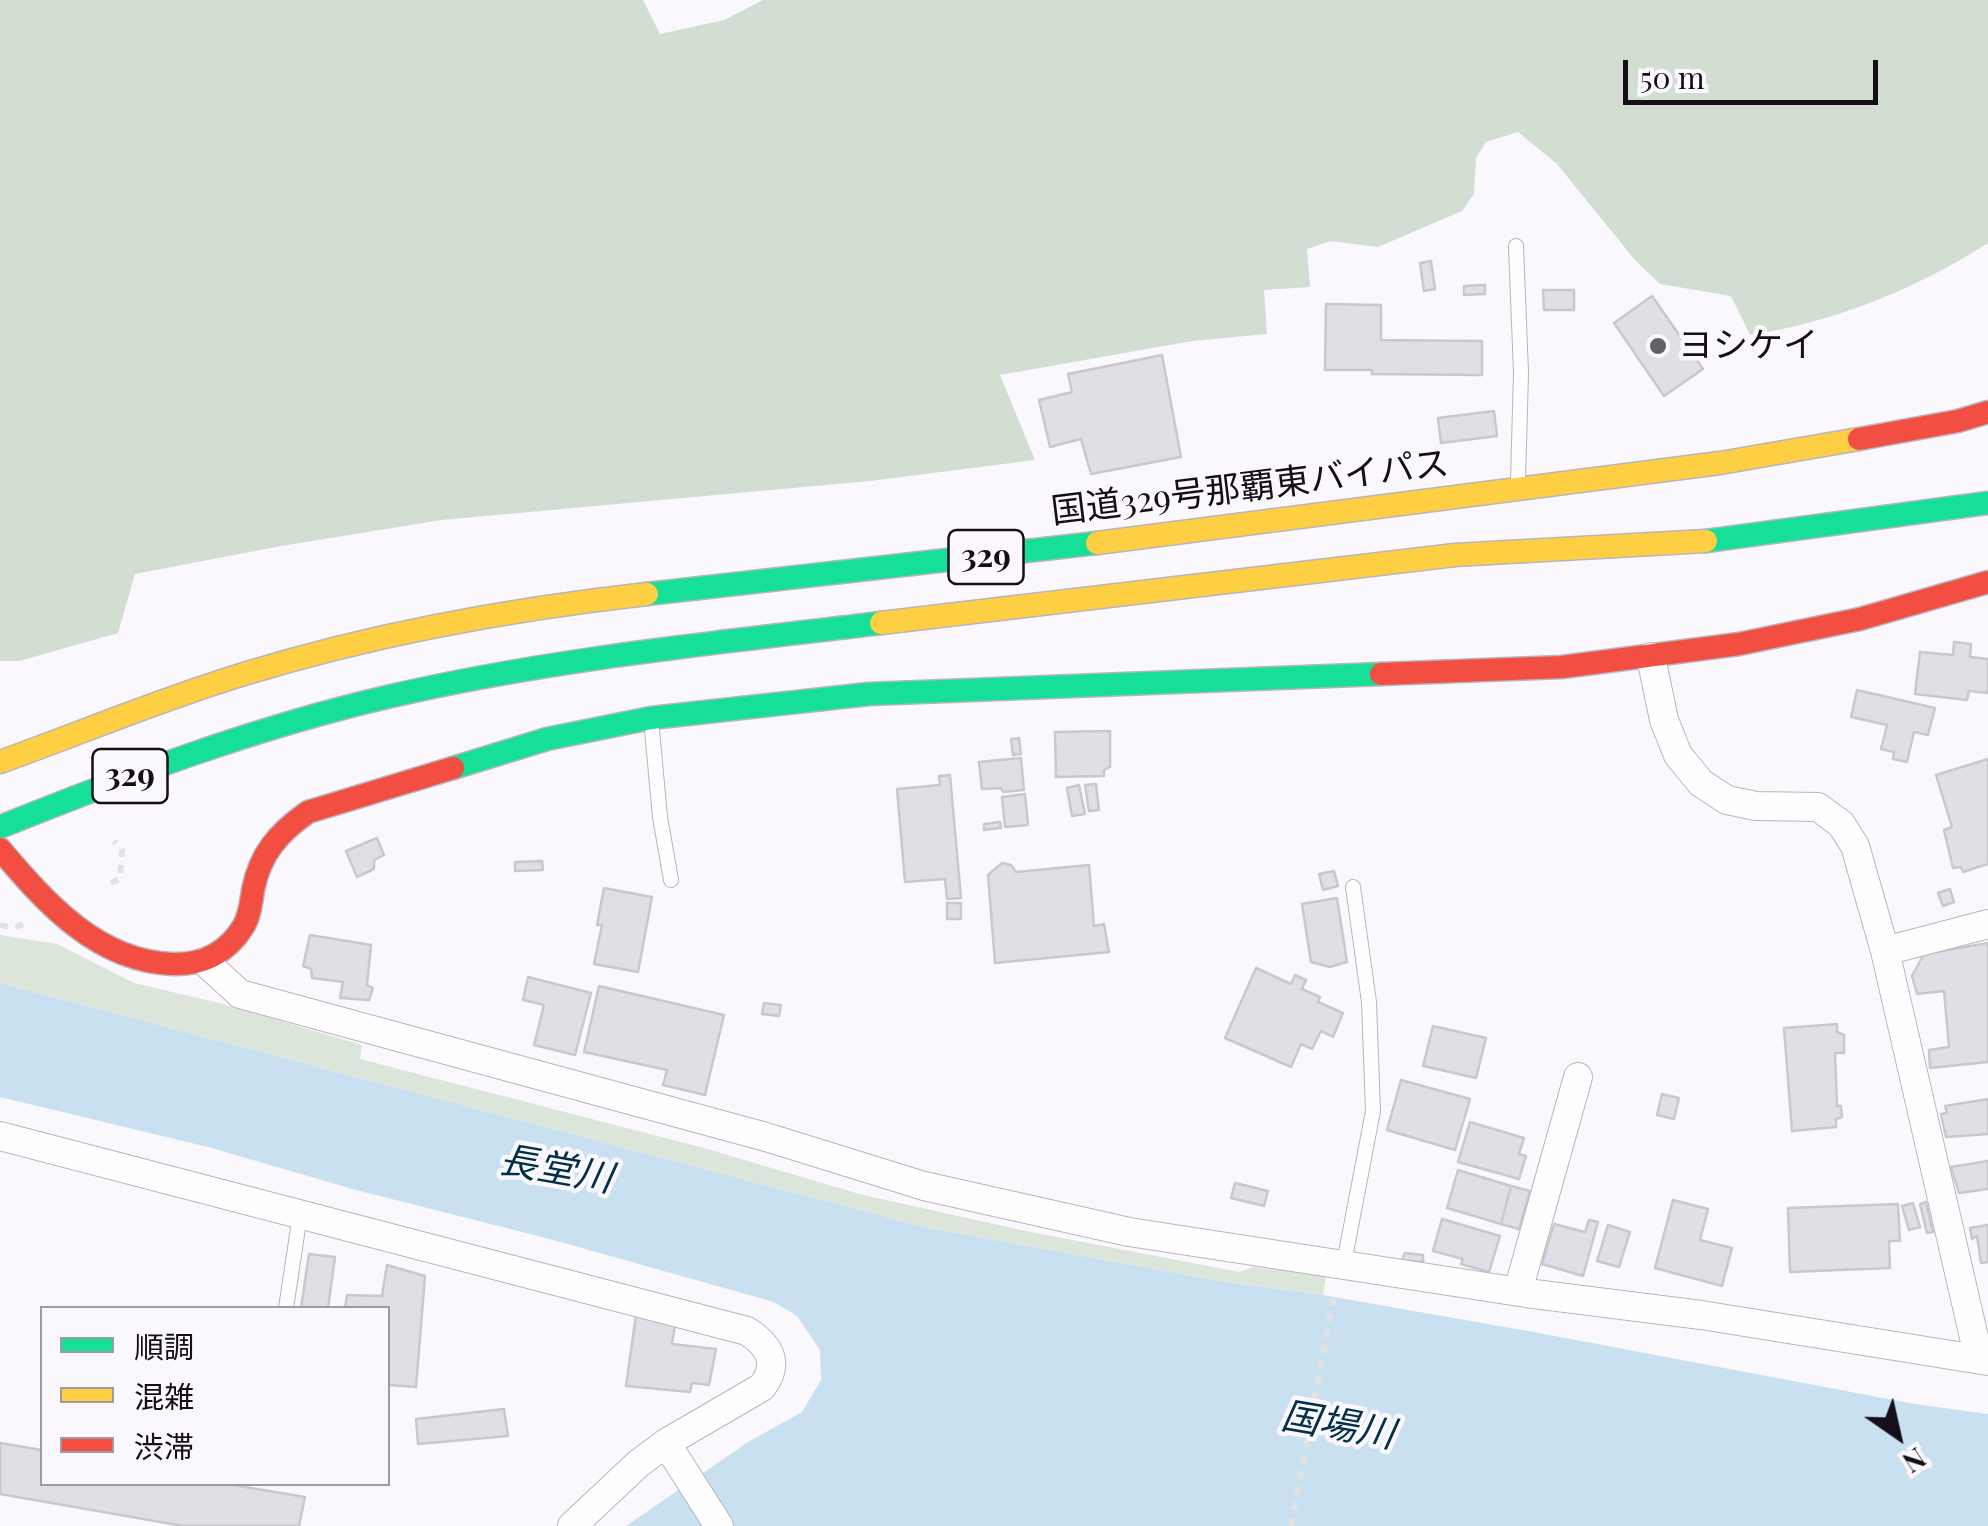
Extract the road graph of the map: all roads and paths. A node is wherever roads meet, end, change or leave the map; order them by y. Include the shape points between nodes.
1 (1516, 246) dead end
2 (1988, 412) edge
3 (1518, 489) junction
4 (1988, 503) edge
5 (1988, 582) edge
6 (1651, 657) junction
7 (650, 718) junction
8 (0, 762) edge
9 (0, 827) edge
10 (114, 841) dead end
11 (0, 849) edge
12 (671, 880) dead end
13 (111, 884) dead end
14 (1353, 886) dead end
15 (26, 924) dead end
16 (1988, 924) edge
17 (0, 925) edge
18 (1885, 951) junction
19 (206, 962) junction
20 (1578, 1077) dead end
21 (0, 1136) edge
22 (300, 1214) junction
23 (1341, 1271) junction
24 (1518, 1291) junction
25 (286, 1306) edge
26 (1984, 1360) edge
27 (668, 1446) junction
28 (572, 1526) edge
29 (718, 1526) edge
30 (1291, 1526) edge

1 - 3 lane
2 - 3 main road, 国道329号那覇東バイパス / 329 via 1720,463
3 - 8 main road, 国道329号那覇東バイパス / 329 via 480,618 242,674
4 - 9 main road, 329 via 1679,545 1455,554 1276,574 513,672 262,730
5 - 6 main road via 1860,619
6 - 7 main road via 1542,668 870,694
6 - 18 street via 1678,756 1701,783 1727,800 1756,806 1818,807 1841,824 1855,846
7 - 12 lane
7 - 19 main road via 548,740 308,812 279,832 258,862 246,922 226,950
10 - 13 path via 122,850 120,879
11 - 19 main road via 70,924 122,956 162,965
14 - 23 lane via 1373,1112
15 - 17 path
16 - 18 street
18 - 26 street
19 - 23 street via 240,994 924,1186
20 - 24 street
21 - 22 street
22 - 25 lane
22 - 27 street via 747,1331 762,1341 772,1366 762,1387
23 - 24 street
23 - 30 path
24 - 26 street
27 - 28 street via 638,1464
27 - 29 street

